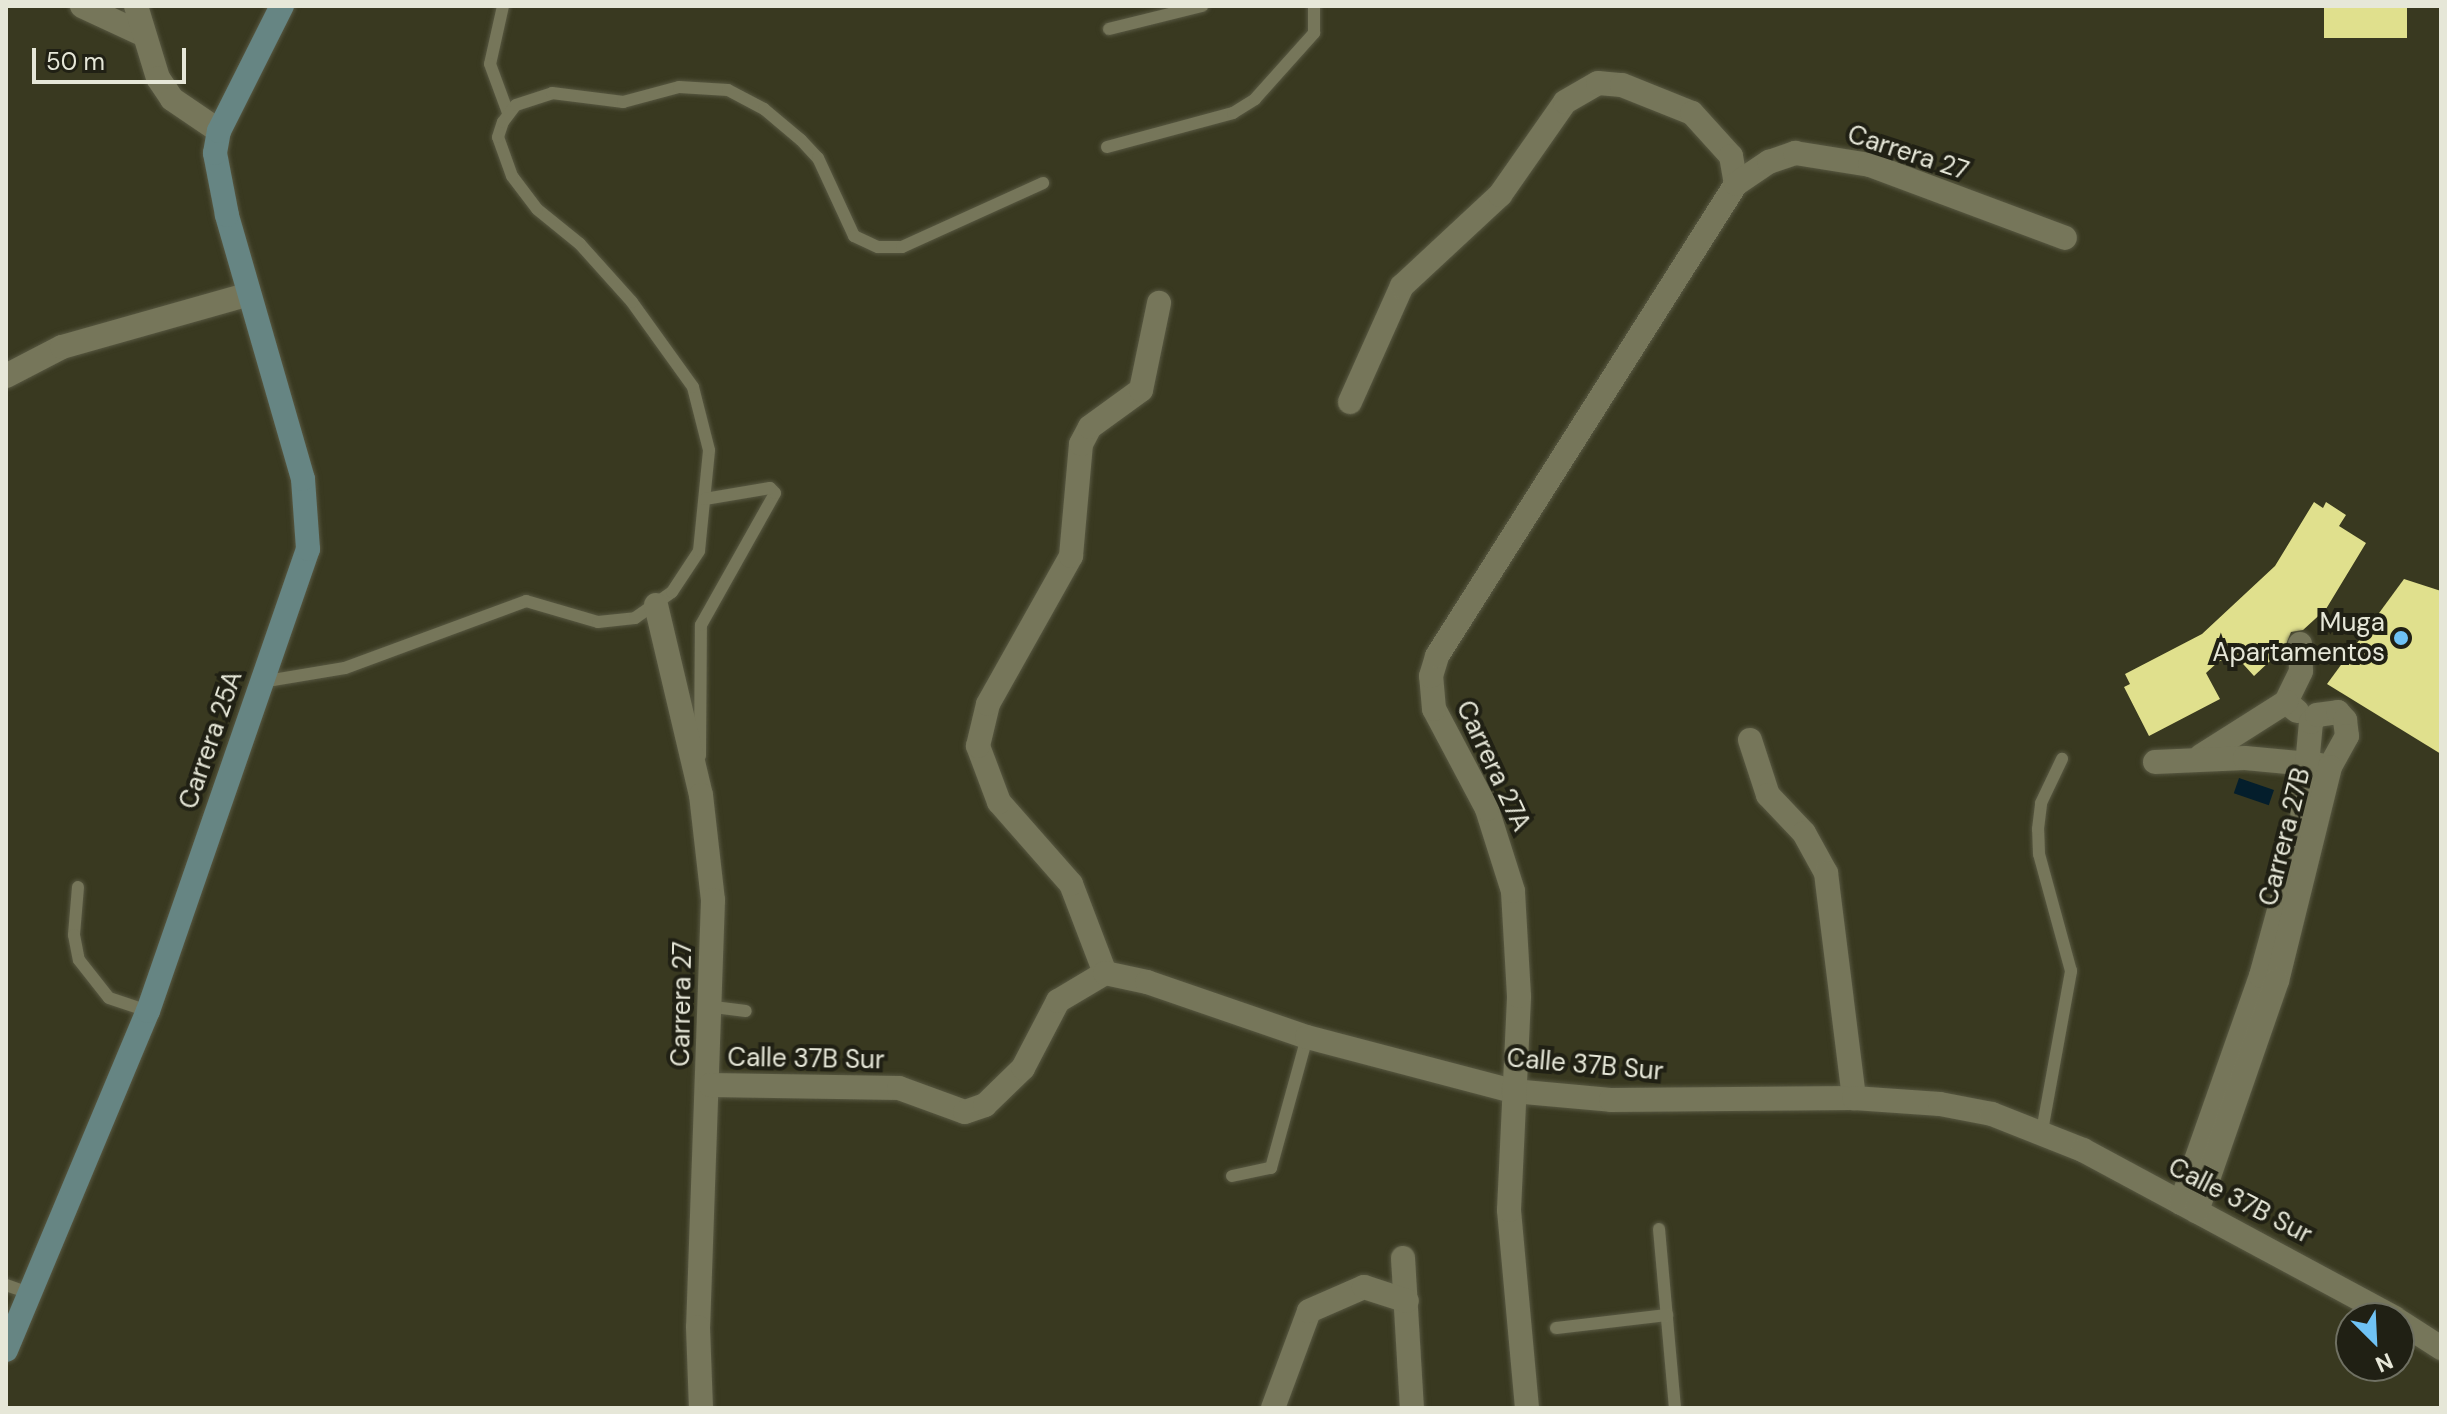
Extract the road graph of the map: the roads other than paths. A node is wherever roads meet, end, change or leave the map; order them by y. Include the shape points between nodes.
1 (82, 6) edge
2 (136, 6) edge
3 (282, 6) edge
4 (503, 6) edge
5 (1202, 6) edge
6 (1314, 6) edge
7 (1109, 29) dead end
8 (142, 34) junction
9 (508, 113) junction
10 (219, 131) junction
11 (1107, 147) dead end
12 (1043, 183) dead end
13 (1736, 184) junction
14 (2065, 238) dead end
15 (249, 294) junction
16 (1159, 303) dead end
17 (6, 376) edge
18 (1350, 402) dead end
19 (705, 499) junction
20 (656, 605) junction
21 (2300, 644) dead end
22 (261, 682) junction
23 (2286, 702) junction
24 (2311, 722) junction
25 (1750, 740) dead end
26 (2062, 759) dead end
27 (2196, 759) junction
28 (2155, 762) dead end
29 (2305, 762) junction
30 (2330, 767) junction
31 (701, 795) junction
32 (78, 887) dead end
33 (1105, 973) junction
34 (2269, 979) junction
35 (706, 1006) junction
36 (148, 1011) junction
37 (746, 1011) dead end
38 (1307, 1037) junction
39 (710, 1085) junction
40 (1513, 1091) junction
41 (1854, 1098) junction
42 (2042, 1131) junction
43 (1232, 1176) dead end
44 (2189, 1207) junction
45 (1659, 1229) dead end
46 (1403, 1258) dead end
47 (17, 1289) edge
48 (1407, 1301) junction
49 (2365, 1302) edge
50 (1667, 1315) junction
51 (1556, 1328) dead end
52 (2415, 1331) edge
53 (2441, 1348) edge
54 (6, 1350) edge
55 (701, 1408) edge
56 (1273, 1408) edge
57 (1412, 1408) edge
58 (1527, 1408) edge
59 (1675, 1408) edge

1 - 8 street
2 - 8 street
3 - 10 street
4 - 9 lane via 490,64
5 - 7 lane
6 - 11 lane via 1314,33 1255,99 1233,113
8 - 10 street via 172,99
9 - 12 lane via 526,100 552,93 623,102 679,87 728,90 764,109 801,140 818,158 854,236 878,247 902,247
9 - 19 lane via 499,145 523,193 607,272 693,387 709,450
10 - 15 street, Carrera 25A via 217,178
13 - 14 street, Carrera 27 via 1769,162 1795,153 1831,156 1870,165
13 - 18 street via 1731,156 1692,113 1622,85 1598,83 1565,102 1500,195 1402,286
13 - 40 street, Carrera 27A via 1503,548 1437,656 1431,676 1441,727 1487,809 1513,891 1519,996
15 - 17 street via 62,347
15 - 22 street, Carrera 25A via 291,435 308,549
16 - 33 street via 1141,390 1090,427 1081,444 1071,556 988,704 978,746 999,802 1071,884
19 - 20 lane via 699,551 689,572
19 - 31 lane via 770,488 775,493 701,625
20 - 22 lane via 635,618 598,622 526,601 345,668
20 - 31 street, Carrera 27
21 - 23 street via 2301,671
22 - 36 street, Carrera 25A
23 - 24 street
23 - 27 street
24 - 29 street, Carrera 27B
24 - 30 street, Carrera 27B via 2327,711 2345,720 2347,736
25 - 41 street via 1768,795 1804,833 1826,873
26 - 42 lane via 2041,803 2038,829 2039,854 2071,971 2070,1001
27 - 28 street
27 - 29 street
29 - 30 street
29 - 34 street, Carrera 27B via 2301,830
30 - 34 street, Carrera 27B
31 - 35 street, Carrera 27 via 713,900
32 - 36 lane via 74,935 79,960 109,998
33 - 38 street, Calle 37B Sur
33 - 39 street, Calle 37B Sur via 1058,1001 1023,1068 985,1105 965,1112 899,1088
34 - 44 street, Carrera 27B
35 - 37 lane
35 - 39 street, Carrera 27
36 - 47 street, Carrera 25A
38 - 40 street, Calle 37B Sur
38 - 43 lane via 1271,1168
39 - 55 street, Carrera 27 via 698,1327
40 - 41 street, Calle 37B Sur via 1611,1100
40 - 58 street, Carrera 27A via 1509,1210
41 - 42 street, Calle 37B Sur via 1940,1104
42 - 44 street, Calle 37B Sur
44 - 49 street, Calle 37B Sur
45 - 50 lane
46 - 48 street
47 - 54 street, Carrera 25A
48 - 56 street via 1364,1287 1309,1311
48 - 57 street
50 - 51 lane
50 - 59 lane
52 - 53 street, Calle 37B Sur

